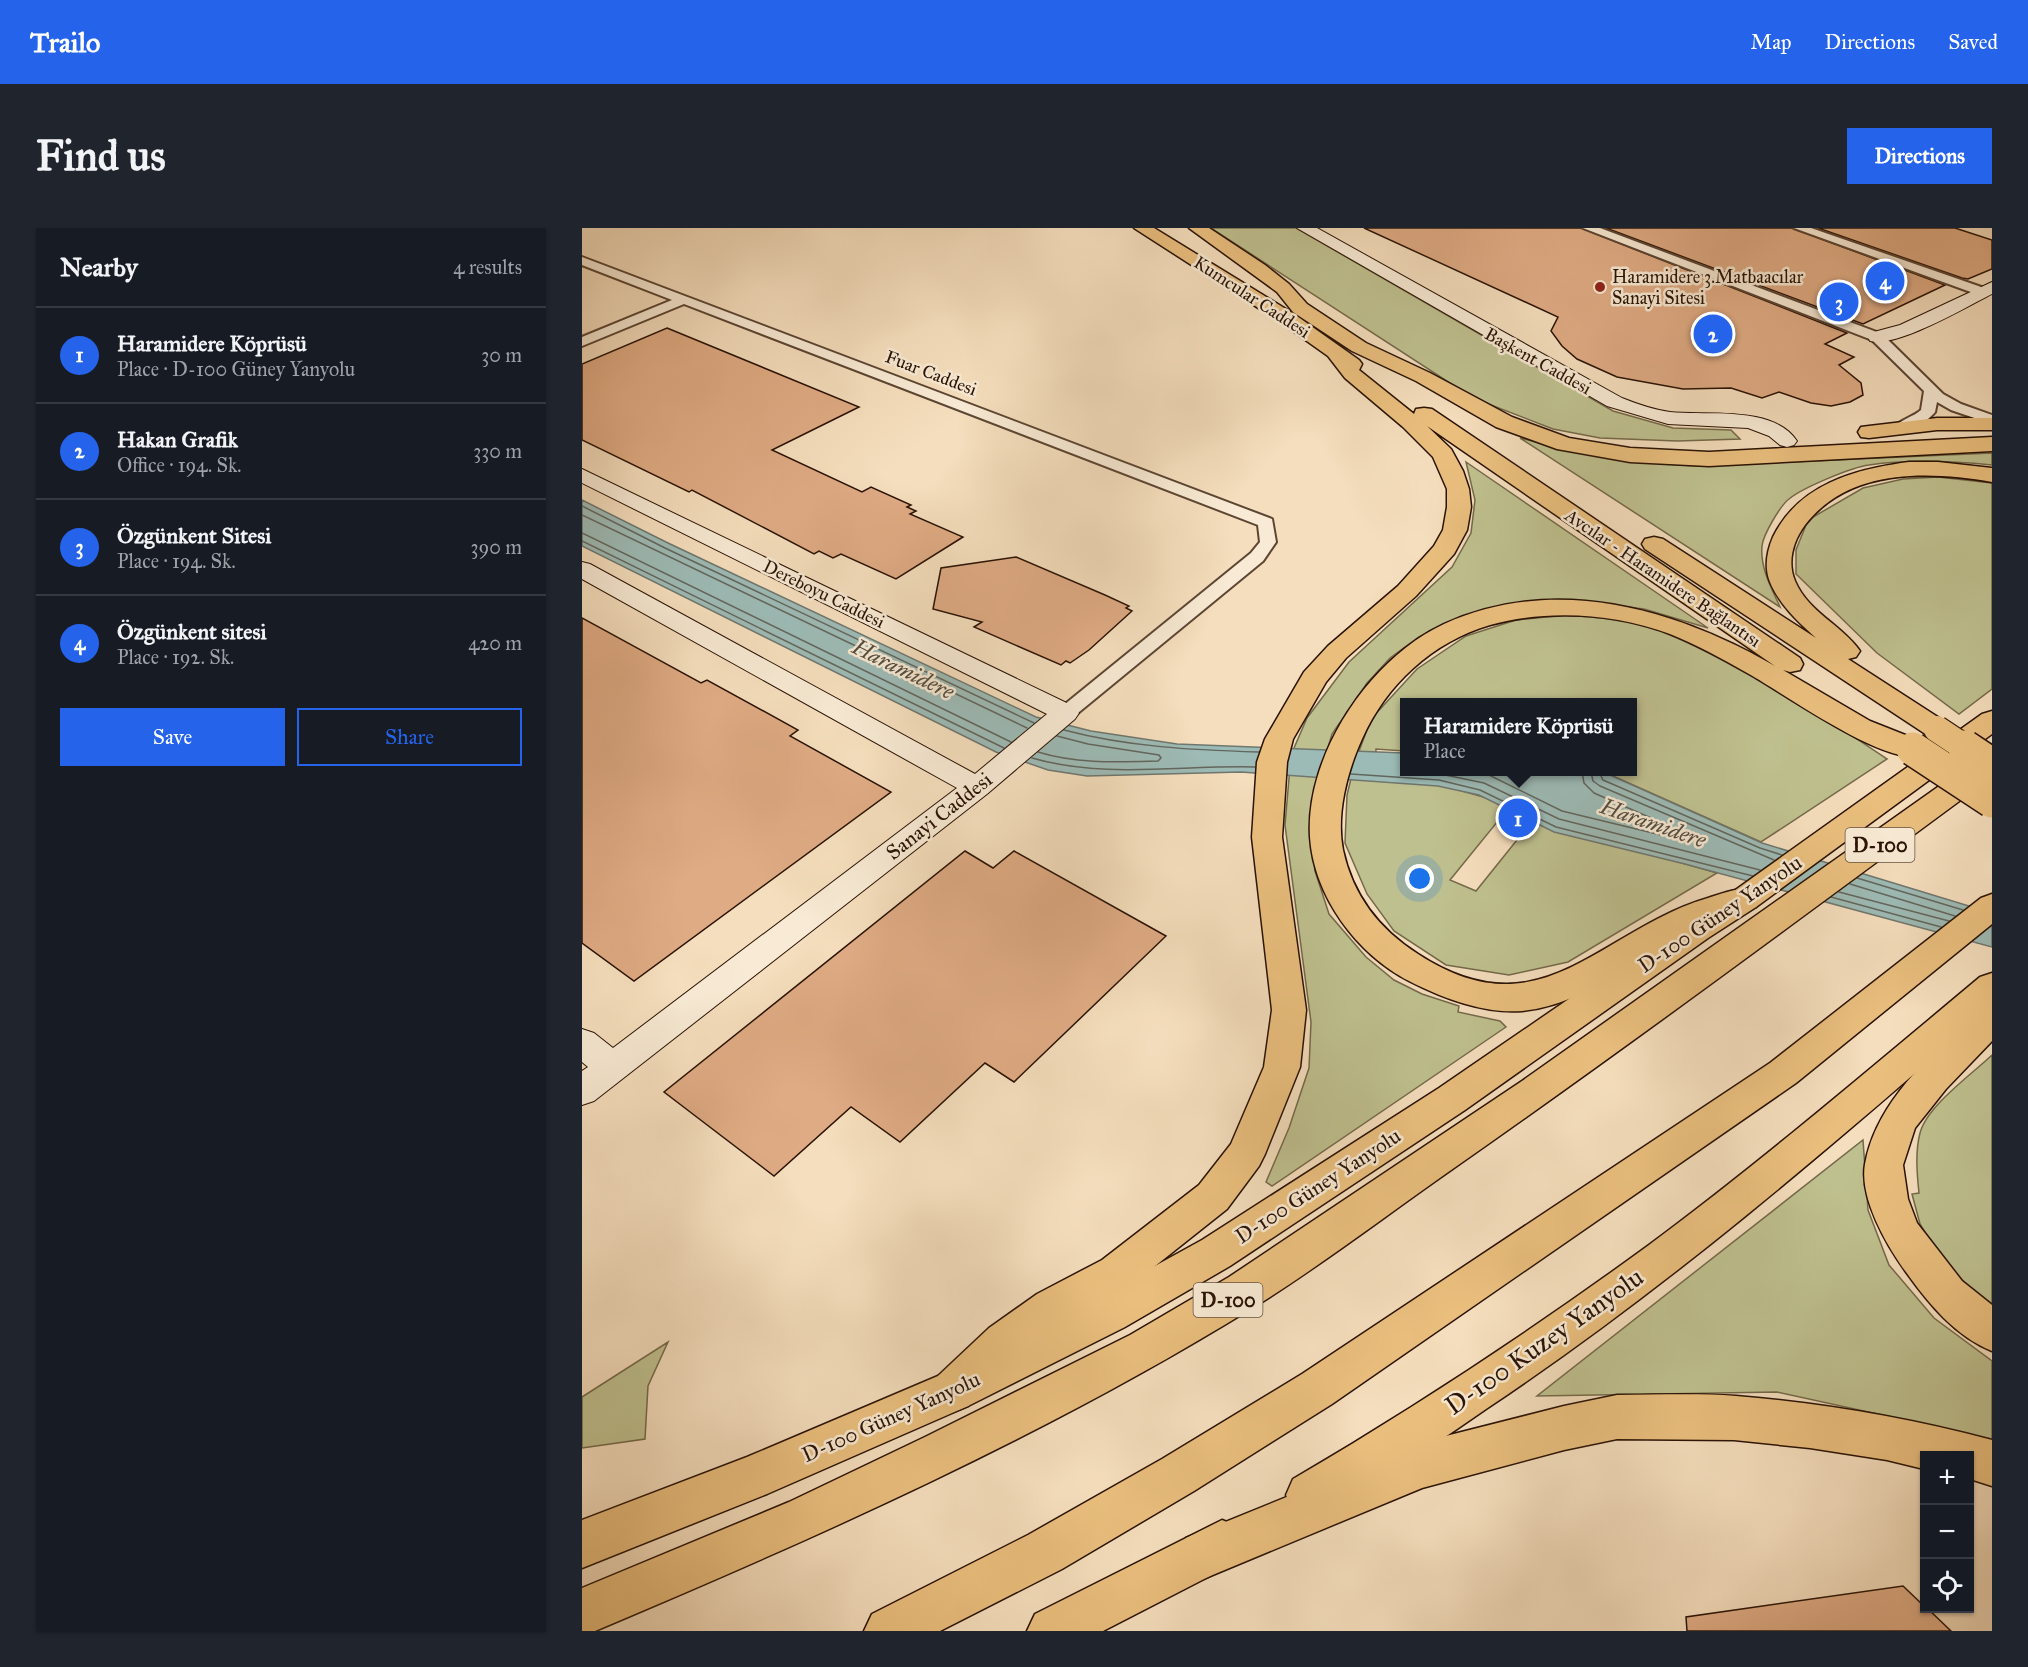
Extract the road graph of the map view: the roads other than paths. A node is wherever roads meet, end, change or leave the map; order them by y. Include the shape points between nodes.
1 (1124, 228) edge
2 (1142, 228) edge
3 (1197, 228) edge
4 (1305, 228) edge
5 (1589, 228) edge
6 (1800, 228) edge
7 (1169, 235) edge
8 (582, 261) edge
9 (1988, 290) edge
10 (683, 300) junction
11 (1300, 308) junction
12 (1877, 337) junction
13 (582, 342) edge
14 (1347, 350) junction
15 (1931, 390) junction
16 (1992, 420) edge
17 (1992, 424) edge
18 (1901, 427) junction
19 (1787, 441) junction
20 (1565, 444) junction
21 (1992, 444) edge
22 (582, 475) edge
23 (1992, 475) edge
24 (1266, 522) joint
25 (582, 568) edge
26 (1066, 713) junction
27 (1992, 720) edge
28 (1936, 729) junction
29 (1913, 749) junction
30 (1992, 764) edge
31 (977, 788) junction
32 (1992, 801) edge
33 (1745, 899) junction
34 (1992, 906) edge
35 (1992, 986) edge
36 (1992, 1018) edge
37 (582, 1044) edge
38 (613, 1067) junction
39 (582, 1091) edge
40 (1992, 1331) edge
41 (953, 1391) junction
42 (1944, 1451) edge
43 (1974, 1458) edge
44 (1992, 1463) edge
45 (582, 1544) edge
46 (1203, 1555) junction
47 (582, 1612) edge
48 (889, 1631) edge
49 (1052, 1631) edge

1 - 7 main road via 1148,238
2 - 7 main road
3 - 11 main road via 1259,269
4 - 19 street, Başkent Caddesi via 1625,407 1669,418 1753,423 1780,433
5 - 12 street
6 - 9 street
7 - 11 main road via 1227,259
7 - 14 main road, Kumcular Caddesi via 1287,318
8 - 10 street, Fuar Caddesi
9 - 12 street via 1907,329
10 - 13 street
10 - 24 street, Fuar Caddesi
11 - 14 main road
12 - 15 street
14 - 20 main road via 1423,377 1494,418
14 - 28 main road, Avcılar - Haramidere Bağlantısı via 1526,460
14 - 29 main road, Avcılar - Haramidere Bağlantısı via 1500,468
14 - 41 main road via 1352,374 1443,454 1452,471 1459,507 1455,530 1438,557 1314,678 1279,739 1272,762 1267,837 1289,1010 1282,1067 1246,1154 1213,1197 1116,1273 1052,1308 1004,1342
15 - 16 street via 1956,407
15 - 18 street via 1928,412
17 - 18 main road
18 - 19 main road
19 - 20 main road via 1685,450
20 - 21 main road via 1630,455 1709,459
22 - 26 street, Dereboyu Caddesi
23 - 28 main road via 1914,469 1845,483 1813,500 1798,515 1777,561 1782,581 1806,613
24 - 26 street, Sanayi Caddesi via 1268,542 1257,557
25 - 31 street
26 - 31 street, Sanayi Caddesi
27 - 33 main road, D-100 Güney Yanyolu
28 - 30 main road, Avcılar - Haramidere Bağlantısı, bridge
29 - 32 main road, Avcılar - Haramidere Bağlantısı, bridge
29 - 33 main road via 1868,732 1705,640 1645,618 1589,609 1493,617 1461,626 1438,638 1394,670 1362,710 1334,771 1326,841 1340,891 1362,927 1385,950 1411,969 1444,983 1487,994 1522,997 1558,988 1615,962 1686,918
30 - 47 main road, D-100 via 1535,1092 1244,1291 1145,1349 941,1454 805,1518
31 - 38 street, Sanayi Caddesi
33 - 41 main road, D-100 Güney Yanyolu via 1452,1099 1216,1253 1110,1313
34 - 48 main road via 1783,1073 1317,1389 1045,1552
35 - 46 main road, D-100 Kuzey Yanyolu via 1778,1168 1587,1314 1459,1403 1342,1476
36 - 40 main road via 1898,1121 1884,1165 1888,1199 1901,1233 1947,1295
37 - 38 street
38 - 39 street, Sanayi Caddesi
41 - 45 main road, D-100 Güney Yanyolu via 751,1478
42 - 46 main road via 1887,1438 1734,1418 1617,1417 1422,1465
43 - 44 main road
46 - 49 main road, D-100 Kuzey Yanyolu

